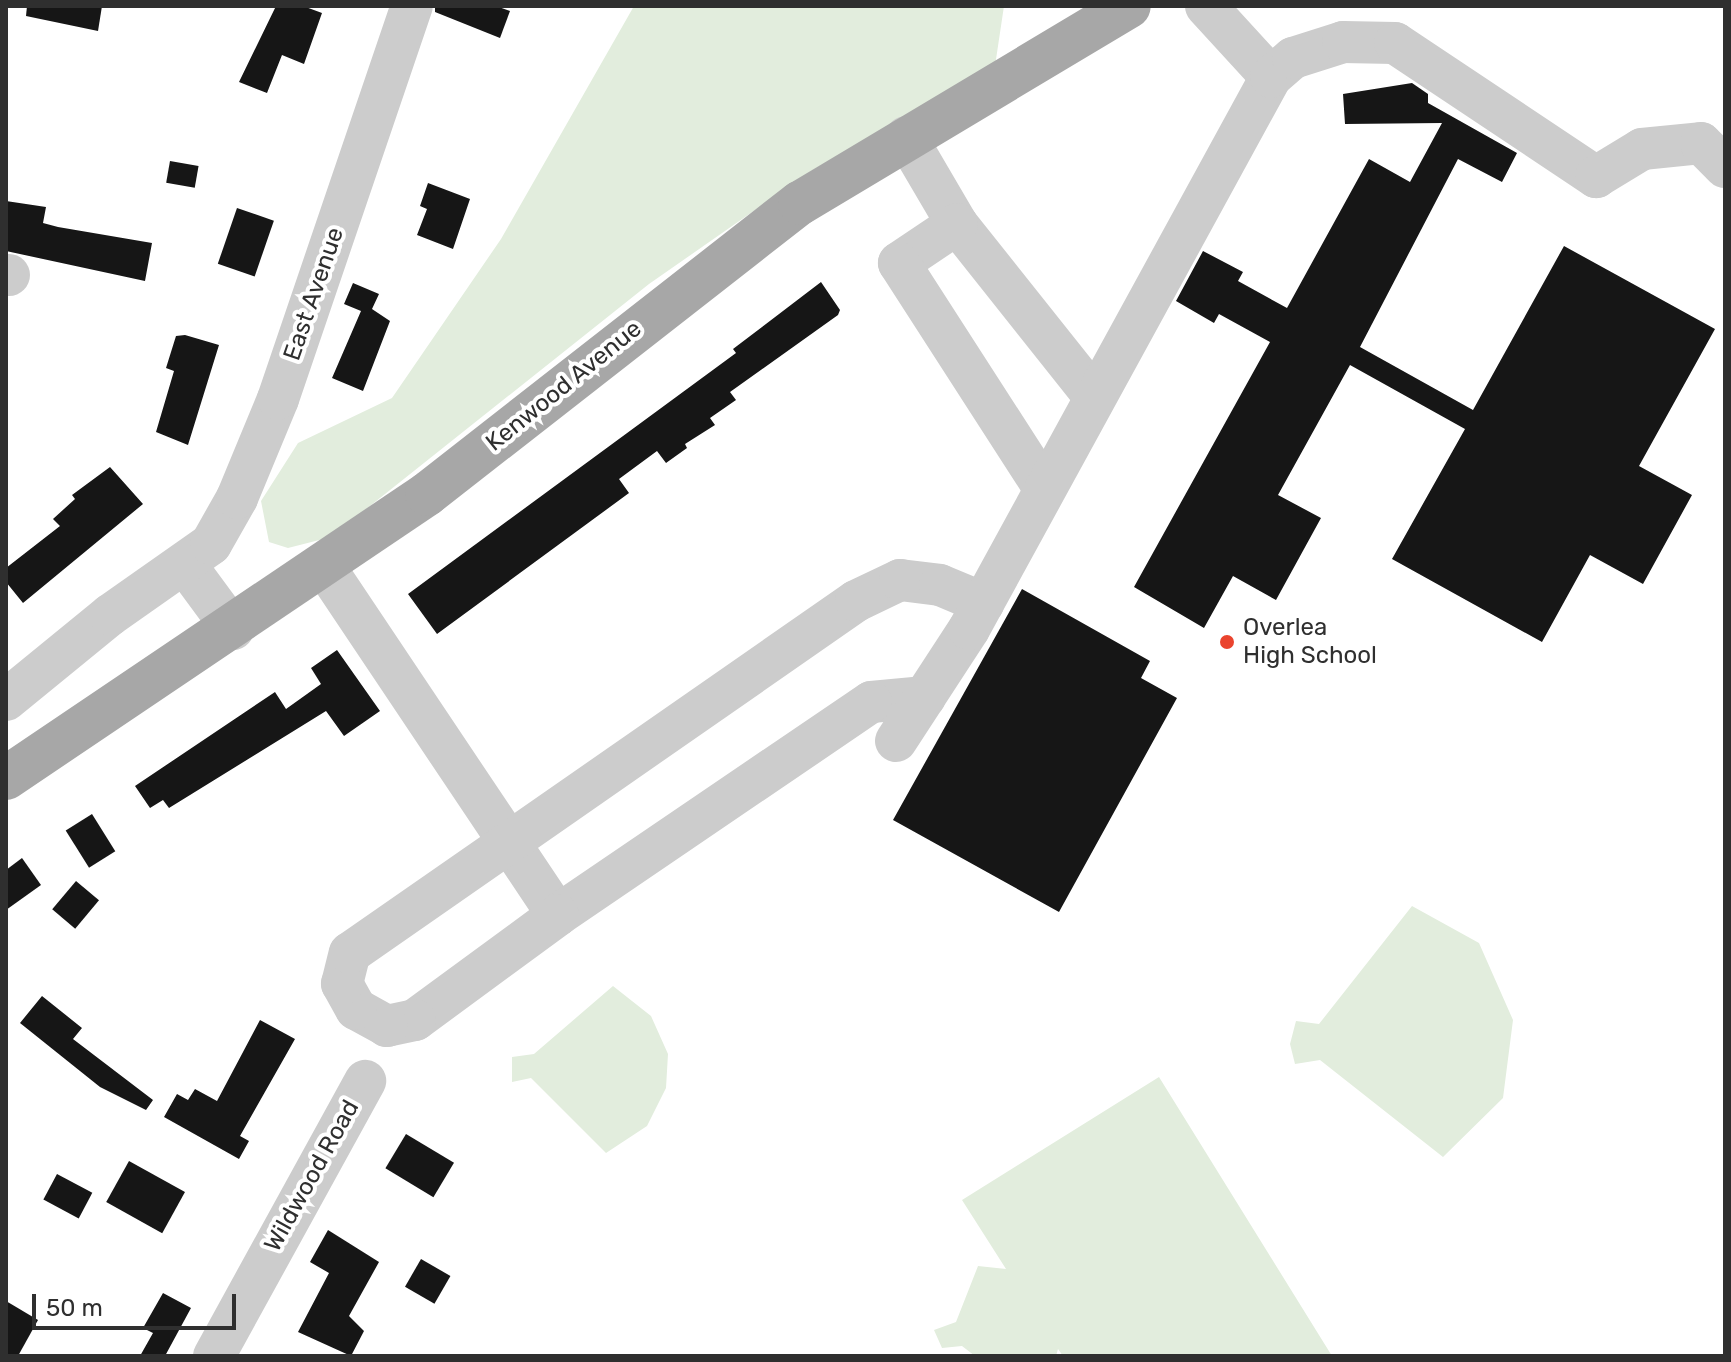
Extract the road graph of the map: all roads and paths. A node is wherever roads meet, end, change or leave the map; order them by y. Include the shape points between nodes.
1 (412, 6) edge
2 (1129, 6) edge
3 (1206, 6) edge
4 (1271, 77) junction
5 (906, 137) junction
6 (1725, 167) edge
7 (957, 224) junction
8 (1093, 395) junction
9 (1044, 488) junction
10 (185, 564) junction
11 (324, 566) junction
12 (983, 603) junction
13 (233, 629) junction
14 (925, 697) junction
15 (6, 700) edge
16 (896, 741) dead end
17 (6, 778) edge
18 (509, 842) junction
19 (558, 915) junction
20 (365, 1081) dead end
21 (214, 1356) edge

1 - 10 street, East Avenue via 278,399 237,498 211,544
2 - 5 main road, Kenwood Avenue
3 - 4 street
4 - 6 street via 1311,50 1343,42 1395,43 1596,177 1642,149 1701,143
4 - 8 street
5 - 7 street
5 - 11 main road, Kenwood Avenue via 800,203 440,484
7 - 8 street
7 - 9 street via 899,263
8 - 9 street
9 - 12 street
10 - 13 street
10 - 15 street, East Avenue via 110,615
11 - 13 main road, Kenwood Avenue
11 - 18 street
12 - 14 street
12 - 18 street via 919,580 881,587
13 - 17 main road, Kenwood Avenue
14 - 16 street
14 - 19 street via 871,702
18 - 19 street
18 - 19 street via 350,953 342,984 356,1009 387,1026 415,1020
20 - 21 street, Wildwood Road

